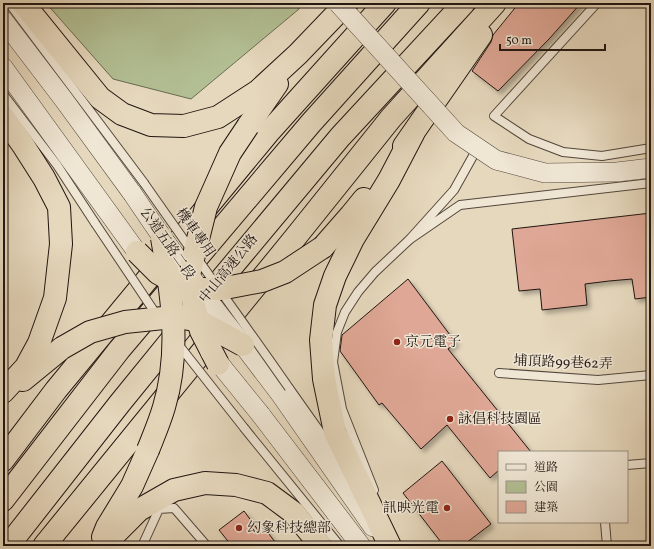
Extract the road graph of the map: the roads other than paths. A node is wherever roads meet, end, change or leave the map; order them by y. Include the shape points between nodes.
1 (9, 3) edge
2 (23, 3) edge
3 (338, 3) edge
4 (347, 3) edge
5 (385, 3) edge
6 (419, 3) edge
7 (464, 3) edge
8 (495, 3) edge
9 (506, 3) edge
10 (597, 3) edge
11 (3, 20) edge
12 (298, 54) junction
13 (3, 67) edge
14 (3, 94) edge
15 (3, 117) edge
16 (413, 134) junction
17 (478, 147) junction
18 (651, 148) edge
19 (651, 168) edge
20 (651, 182) edge
21 (138, 188) junction
22 (101, 218) junction
23 (162, 238) joint
24 (409, 240) junction
25 (137, 252) junction
26 (194, 279) junction
27 (177, 315) junction
28 (174, 340) junction
29 (243, 345) junction
30 (218, 364) joint
31 (499, 373) dead end
32 (651, 375) edge
33 (3, 392) edge
34 (285, 392) junction
35 (3, 402) edge
36 (3, 460) edge
37 (651, 463) edge
38 (628, 465) edge
39 (3, 500) edge
40 (605, 523) edge
41 (143, 544) dead end
42 (8, 546) edge
43 (44, 546) edge
44 (101, 546) edge
45 (207, 546) edge
46 (321, 546) edge
47 (340, 546) edge
48 (361, 546) edge
49 (389, 546) edge
50 (607, 546) edge

1 - 21 lane, 機車專用
2 - 12 highway via 100,98 122,114 151,125 184,126 218,117 258,91
3 - 17 street, bridge via 456,132
4 - 12 highway
5 - 36 highway via 263,139 56,390
6 - 39 highway via 306,129 129,338
7 - 42 highway, 中山高速公路 via 340,137 258,234 120,403
8 - 43 highway via 391,118
9 - 16 highway
10 - 18 lane via 494,116 529,139 563,152 602,156
11 - 21 street, 公道五路二段 via 64,100
12 - 26 highway, bridge via 230,153 216,182 206,207
13 - 22 street, 公道五路二段
14 - 22 lane
15 - 33 highway via 44,178 59,207 61,244 55,298 38,343 26,367
16 - 26 highway, bridge via 352,215 323,247 286,272 262,281
16 - 49 highway via 353,239 335,276 325,305 321,340 324,379 335,432
17 - 19 street, bridge via 496,160 545,173 617,172
17 - 24 lane via 454,190
20 - 24 lane via 460,205
21 - 23 street, 公道五路二段, bridge
21 - 26 lane, 機車專用, bridge
22 - 25 street, 公道五路二段
22 - 27 lane, bridge
23 - 26 highway, bridge
24 - 49 lane via 374,272 345,312 337,332 334,362 342,409 377,499
25 - 26 highway, bridge via 158,273
25 - 27 street, 公道五路二段, bridge
26 - 27 highway, bridge
26 - 27 highway, bridge
26 - 29 street, 公道五路二段, bridge
26 - 34 lane, 機車專用, bridge
27 - 28 highway, bridge
27 - 29 highway, bridge
27 - 30 highway, bridge via 201,331
27 - 35 highway, bridge via 125,322 90,332 62,348 23,380
28 - 44 highway, bridge via 172,373 164,407 132,486 107,527
28 - 47 lane, bridge
29 - 34 street, 公道五路二段
30 - 48 street, bridge via 261,415
31 - 32 lane, 埔頂路99巷62弄 via 598,380
34 - 49 street, 公道五路二段
37 - 38 lane
40 - 50 lane
41 - 45 lane via 159,509 174,508
44 - 46 highway via 139,510 174,490 205,483 236,485 266,493 294,513

